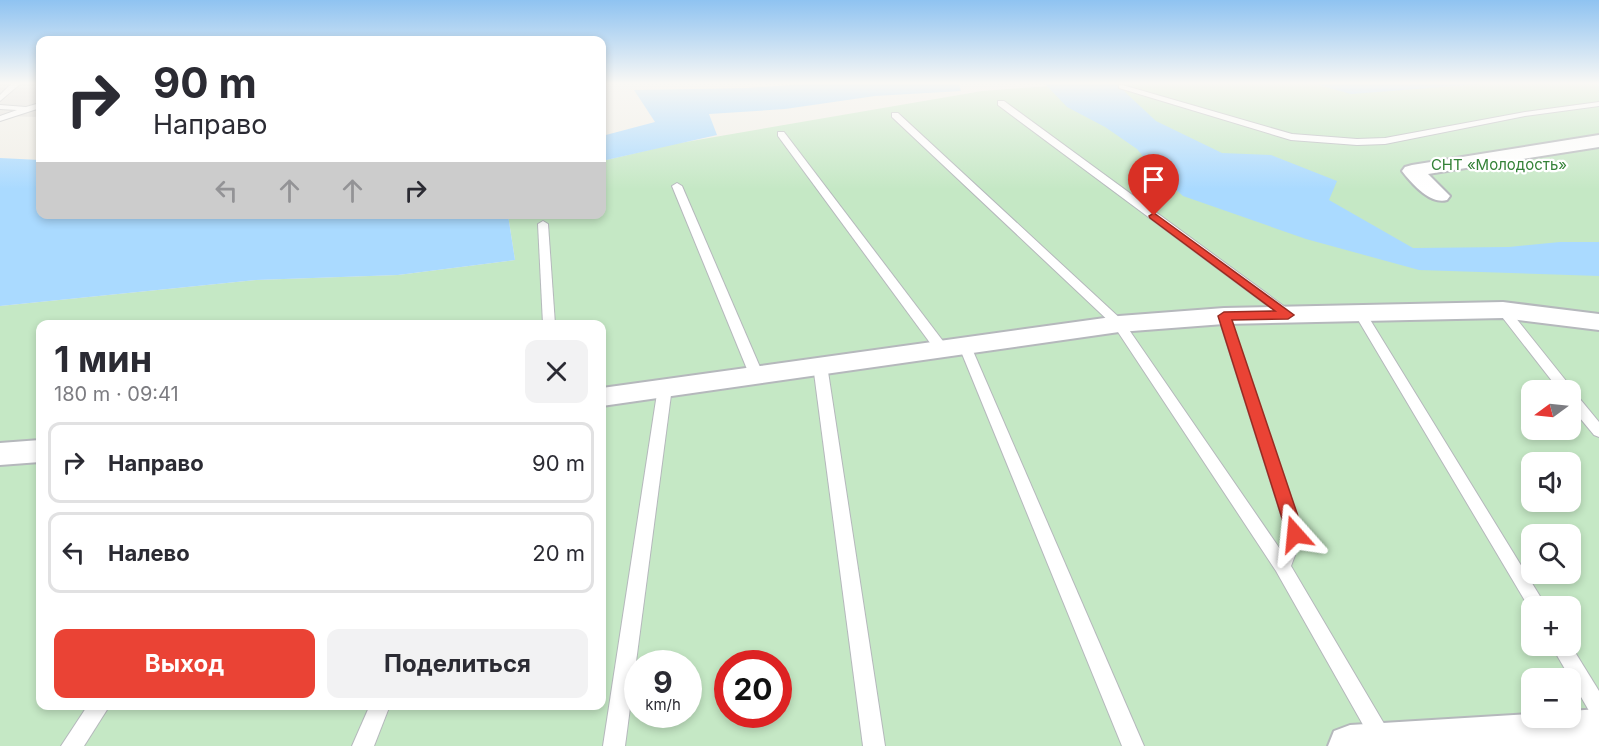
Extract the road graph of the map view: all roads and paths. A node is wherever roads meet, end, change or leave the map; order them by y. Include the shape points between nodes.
1 (899, 119) edge
2 (1022, 119) edge
3 (1231, 119) edge
4 (1501, 119) edge
5 (781, 134) dead end
6 (1599, 141) edge
7 (677, 186) dead end
8 (1440, 196) dead end
9 (543, 224) dead end
10 (1503, 310) junction
11 (1360, 313) junction
12 (1288, 315) junction
13 (1224, 316) junction
14 (549, 320) edge
15 (1599, 322) edge
16 (1119, 324) junction
17 (952, 346) junction
18 (820, 365) junction
19 (756, 374) junction
20 (1558, 380) edge
21 (665, 387) junction
22 (606, 396) edge
23 (1581, 410) edge
24 (1599, 432) edge
25 (36, 451) edge
26 (0, 454) edge
27 (1282, 567) junction
28 (1531, 596) edge
29 (1567, 656) edge
30 (1599, 709) edge
31 (97, 710) edge
32 (378, 710) edge
33 (1599, 730) edge
34 (1367, 745) edge
35 (72, 746) edge
36 (363, 746) edge
37 (614, 746) edge
38 (874, 746) edge
39 (1133, 746) edge

1 - 16 lane
2 - 12 lane
3 - 4 lane via 1291,137 1357,142 1385,141
5 - 17 lane
6 - 8 street via 1412,171
7 - 19 lane
9 - 14 lane
10 - 11 street
10 - 15 street
10 - 20 lane
11 - 12 street
11 - 28 lane
12 - 13 street
13 - 16 street
13 - 27 lane via 1295,534
16 - 17 street
16 - 27 lane
17 - 18 street
17 - 39 lane
18 - 19 street
18 - 38 lane
19 - 21 street
21 - 22 street
21 - 37 lane
23 - 24 lane
25 - 26 street
27 - 34 lane
29 - 30 lane
31 - 35 lane
32 - 36 lane
33 - 34 street

